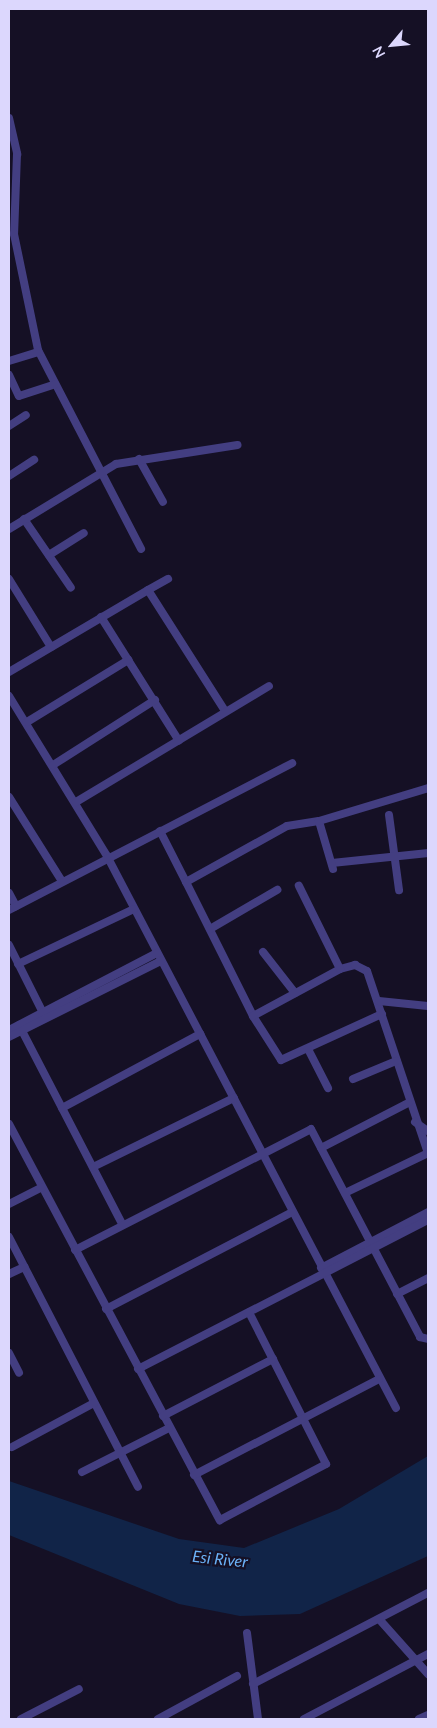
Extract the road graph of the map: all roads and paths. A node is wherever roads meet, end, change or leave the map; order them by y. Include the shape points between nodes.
1 (9, 118) edge
2 (11, 142) edge
3 (39, 358) junction
4 (9, 361) edge
5 (9, 375) edge
6 (55, 384) junction
7 (26, 415) dead end
8 (9, 426) edge
9 (238, 445) dead end
10 (139, 459) junction
11 (34, 460) dead end
12 (100, 470) junction
13 (9, 476) edge
14 (163, 502) dead end
15 (24, 519) junction
16 (9, 529) edge
17 (84, 533) dead end
18 (141, 549) dead end
19 (49, 555) junction
20 (9, 579) edge
21 (168, 579) dead end
22 (71, 588) dead end
23 (148, 590) junction
24 (101, 617) junction
25 (51, 647) junction
26 (128, 660) junction
27 (9, 672) edge
28 (269, 686) dead end
29 (9, 696) edge
30 (155, 700) junction
31 (225, 711) junction
32 (27, 722) junction
33 (179, 741) junction
34 (292, 762) dead end
35 (53, 765) junction
36 (428, 788) edge
37 (9, 797) edge
38 (76, 802) junction
39 (389, 815) dead end
40 (320, 821) junction
41 (160, 832) junction
42 (428, 853) edge
43 (107, 856) junction
44 (394, 856) junction
45 (62, 882) junction
46 (186, 882) junction
47 (299, 886) dead end
48 (277, 890) dead end
49 (399, 890) dead end
50 (9, 894) edge
51 (12, 908) edge
52 (134, 909) junction
53 (210, 929) junction
54 (9, 945) edge
55 (263, 952) dead end
56 (159, 957) junction
57 (18, 964) junction
58 (340, 969) junction
59 (295, 993) junction
60 (379, 1001) junction
61 (428, 1006) edge
62 (382, 1014) junction
63 (44, 1015) junction
64 (253, 1016) junction
65 (20, 1027) junction
66 (9, 1030) edge
67 (200, 1034) junction
68 (9, 1037) edge
69 (308, 1049) junction
70 (396, 1061) junction
71 (353, 1080) dead end
72 (328, 1088) dead end
73 (234, 1098) junction
74 (408, 1103) junction
75 (62, 1108) junction
76 (9, 1124) edge
77 (424, 1126) edge
78 (322, 1148) junction
79 (428, 1153) edge
80 (263, 1154) junction
81 (93, 1167) junction
82 (42, 1187) junction
83 (345, 1193) junction
84 (9, 1204) edge
85 (292, 1212) junction
86 (428, 1212) edge
87 (428, 1220) edge
88 (122, 1224) junction
89 (9, 1237) edge
90 (371, 1245) junction
91 (75, 1250) junction
92 (24, 1267) junction
93 (323, 1271) junction
94 (9, 1274) edge
95 (428, 1278) edge
96 (397, 1294) junction
97 (106, 1309) junction
98 (249, 1312) junction
99 (428, 1339) edge
100 (9, 1354) edge
101 (273, 1358) junction
102 (138, 1369) junction
103 (19, 1372) dead end
104 (379, 1379) junction
105 (94, 1404) junction
106 (396, 1408) dead end
107 (163, 1416) junction
108 (304, 1420) junction
109 (169, 1428) junction
110 (12, 1447) dead end
111 (120, 1453) junction
112 (82, 1472) dead end
113 (194, 1475) junction
114 (138, 1487) dead end
115 (428, 1594) edge
116 (379, 1619) junction
117 (247, 1633) dead end
118 (428, 1654) edge
119 (416, 1661) junction
120 (428, 1674) edge
121 (237, 1676) dead end
122 (253, 1684) junction
123 (79, 1688) dead end
124 (428, 1715) edge
125 (21, 1719) edge
126 (158, 1719) edge
127 (258, 1719) edge
128 (304, 1719) edge
129 (419, 1719) edge

1 - 2 street
2 - 3 street via 14,234
3 - 4 street
3 - 6 street
5 - 6 street via 19,396
6 - 12 street
7 - 8 street
9 - 10 street
10 - 12 street
10 - 14 street
11 - 13 street
12 - 15 street
12 - 18 street
15 - 16 street
15 - 19 street
17 - 19 street
19 - 22 street
20 - 25 street
21 - 23 street
23 - 24 street
23 - 31 street
24 - 25 street
24 - 26 street
25 - 27 street
26 - 30 street
26 - 32 street
28 - 31 street
29 - 32 street
30 - 33 street
30 - 35 street
31 - 33 street
32 - 35 street
33 - 38 street
34 - 41 street
35 - 38 street
36 - 40 street
37 - 45 street
38 - 43 street
39 - 44 street
40 - 44 street via 332,866
40 - 46 street via 287,826
41 - 43 street
41 - 46 street
42 - 44 street
43 - 45 street
43 - 52 street
44 - 49 street
45 - 51 street
46 - 53 street
47 - 58 street
48 - 53 street
50 - 51 street
52 - 56 street
52 - 57 street
53 - 64 street
54 - 57 street
55 - 59 street
56 - 63 street
56 - 67 street
57 - 63 street
58 - 59 street
58 - 60 street via 361,966
59 - 64 street
60 - 61 street
60 - 62 street
62 - 69 street
62 - 70 street
63 - 65 street
64 - 69 street via 281,1060
65 - 66 street
65 - 68 street
65 - 75 street
67 - 73 street
67 - 75 street
69 - 72 street
70 - 71 street
70 - 74 street
73 - 80 street
73 - 81 street
74 - 77 street
74 - 78 street
75 - 81 street
76 - 82 street
77 - 79 street
78 - 80 street via 313,1130 308,1129
78 - 83 street
79 - 83 street
80 - 85 street
80 - 88 street
81 - 88 street
82 - 84 street
82 - 91 street
83 - 90 street
85 - 93 street
85 - 97 street
86 - 90 street
87 - 90 street
88 - 91 street
89 - 92 street
90 - 93 street
90 - 96 street
91 - 97 street
92 - 94 street
92 - 105 street
93 - 98 street
93 - 104 street
95 - 96 street
96 - 99 street via 420,1337
97 - 102 street
98 - 101 street
98 - 102 street
100 - 103 street
101 - 107 street
101 - 108 street
102 - 107 street
104 - 106 street
104 - 108 street
105 - 110 street
105 - 111 street
107 - 109 street
108 - 113 street
108 - 113 street via 324,1467 223,1520 216,1518
109 - 111 street
109 - 113 street
111 - 112 street
111 - 114 street
115 - 116 street
116 - 119 street
116 - 122 street
117 - 122 street
118 - 119 street
119 - 120 street
119 - 128 street
121 - 126 street
122 - 127 street
123 - 125 street
124 - 129 street

